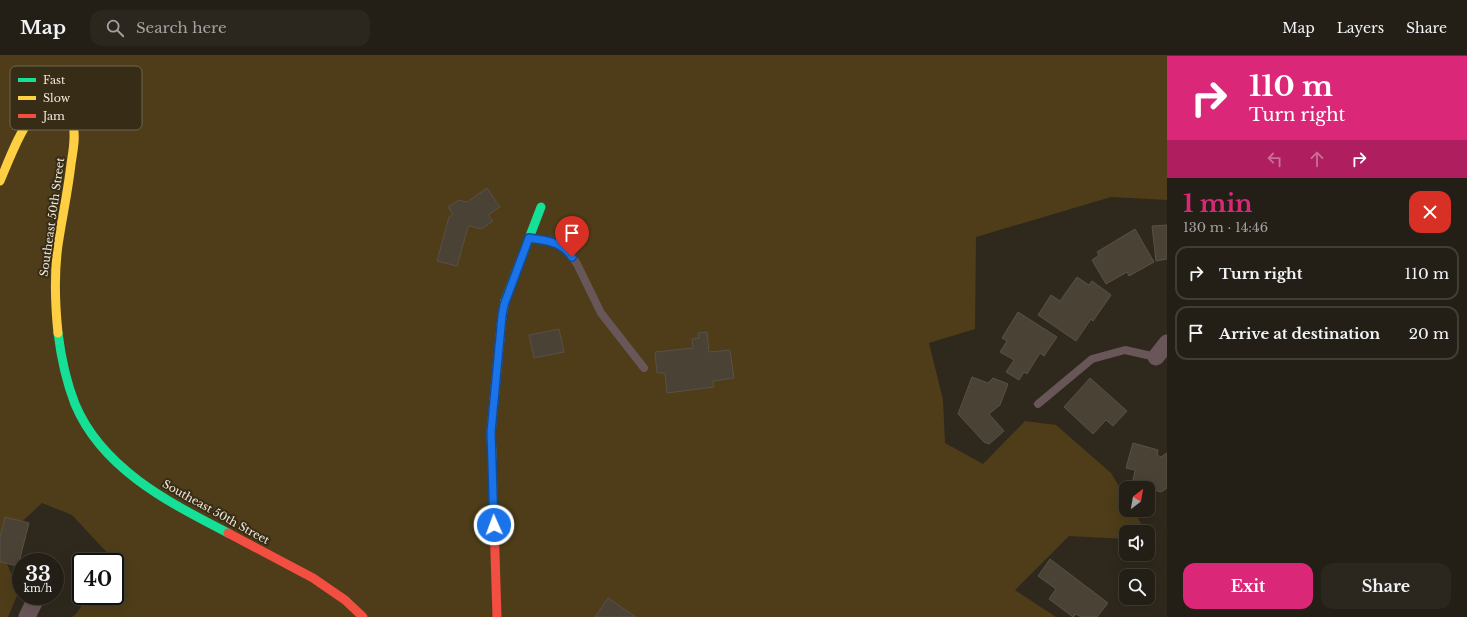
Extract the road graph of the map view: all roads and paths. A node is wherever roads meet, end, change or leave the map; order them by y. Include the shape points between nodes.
1 (23, 130) edge
2 (73, 130) edge
3 (0, 181) edge
4 (541, 207) dead end
5 (529, 238) junction
6 (1167, 343) edge
7 (1156, 357) joint
8 (644, 368) dead end
9 (1038, 404) dead end
10 (33, 605) edge
11 (27, 617) edge
12 (362, 617) edge
13 (497, 617) edge

1 - 3 street, Southeast 50th Street
2 - 12 street, Southeast 50th Street via 73,152 57,259 55,299 63,370 74,402 87,426 100,445 151,490 315,580 344,599
4 - 5 street
5 - 8 lane via 552,241 567,249 601,313
5 - 13 street via 504,305 491,432
6 - 7 street
7 - 9 lane via 1125,350 1092,359
10 - 11 street

